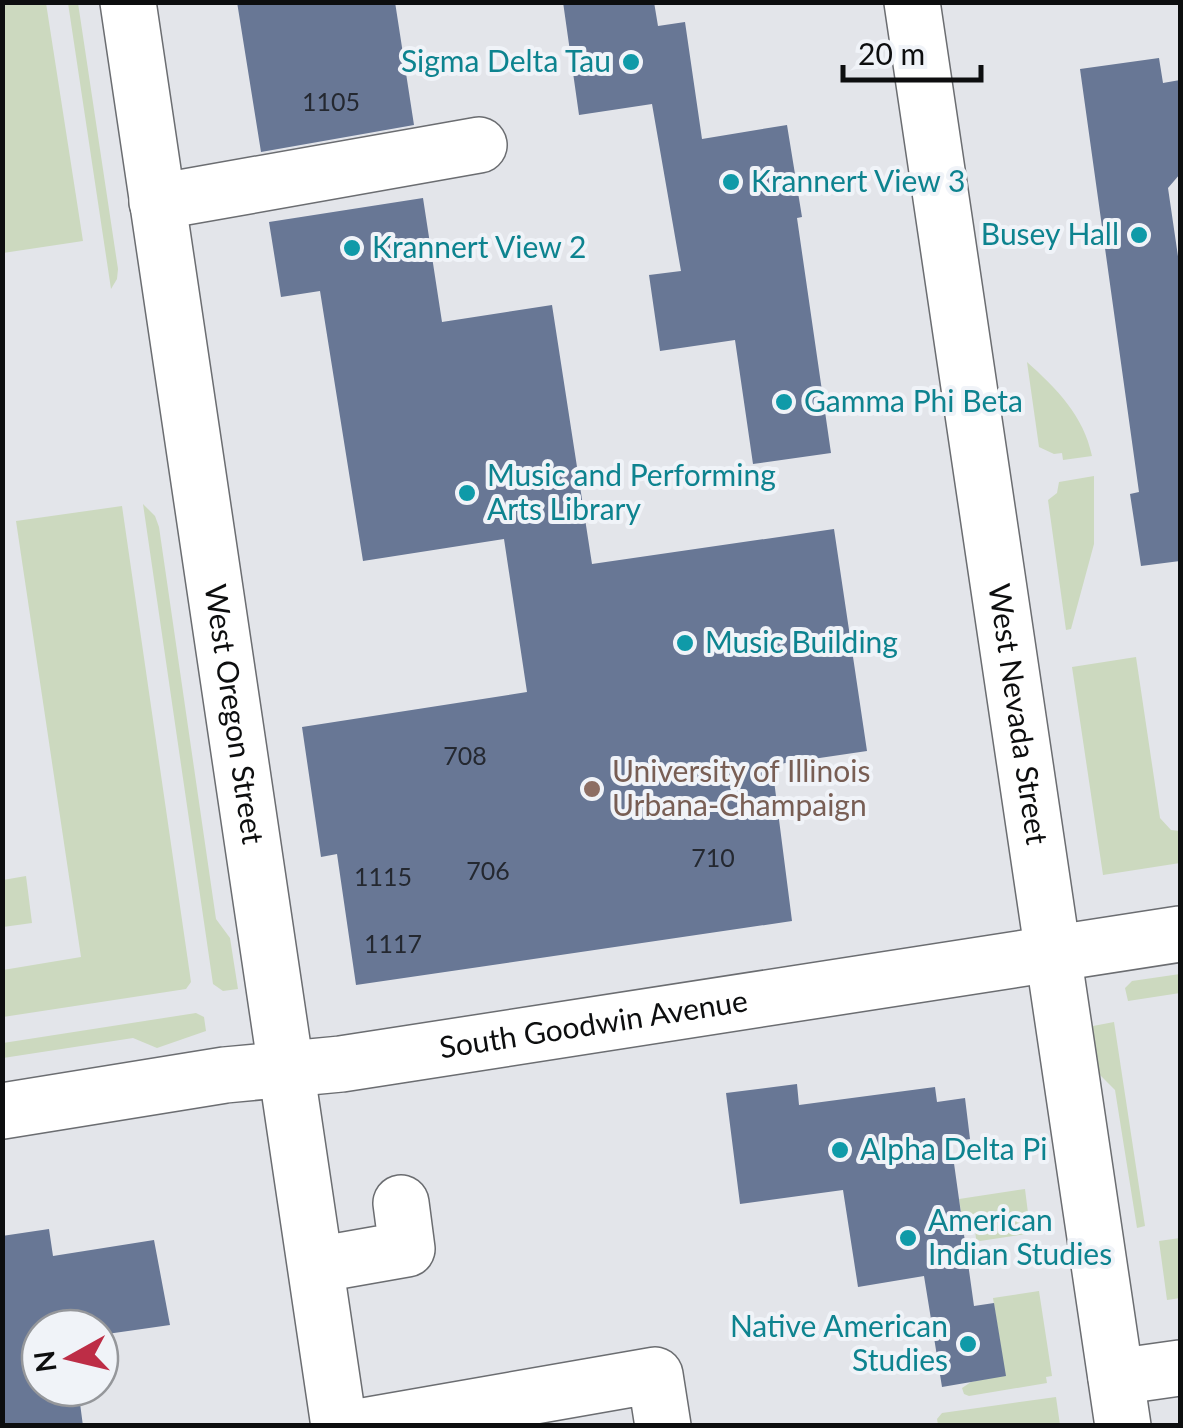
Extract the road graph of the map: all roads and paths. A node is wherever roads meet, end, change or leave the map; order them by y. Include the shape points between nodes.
1 (128, 2) edge
2 (912, 2) edge
3 (478, 145) dead end
4 (157, 202) junction
5 (1180, 934) edge
6 (1055, 954) junction
7 (285, 1070) junction
8 (2, 1110) edge
9 (401, 1203) dead end
10 (316, 1265) junction
11 (1180, 1368) edge
12 (1120, 1401) edge
13 (339, 1426) edge
14 (363, 1426) edge
15 (663, 1426) edge

1 - 4 street, West Oregon Street
2 - 6 street, West Nevada Street
3 - 4 street
4 - 7 street, West Oregon Street
5 - 6 street, South Goodwin Avenue
6 - 7 street, South Goodwin Avenue
6 - 12 street, West Nevada Street
7 - 8 street, South Goodwin Avenue
7 - 10 street, West Oregon Street
9 - 10 street via 407,1249
10 - 13 street, West Oregon Street
11 - 12 street
14 - 15 street via 655,1375

